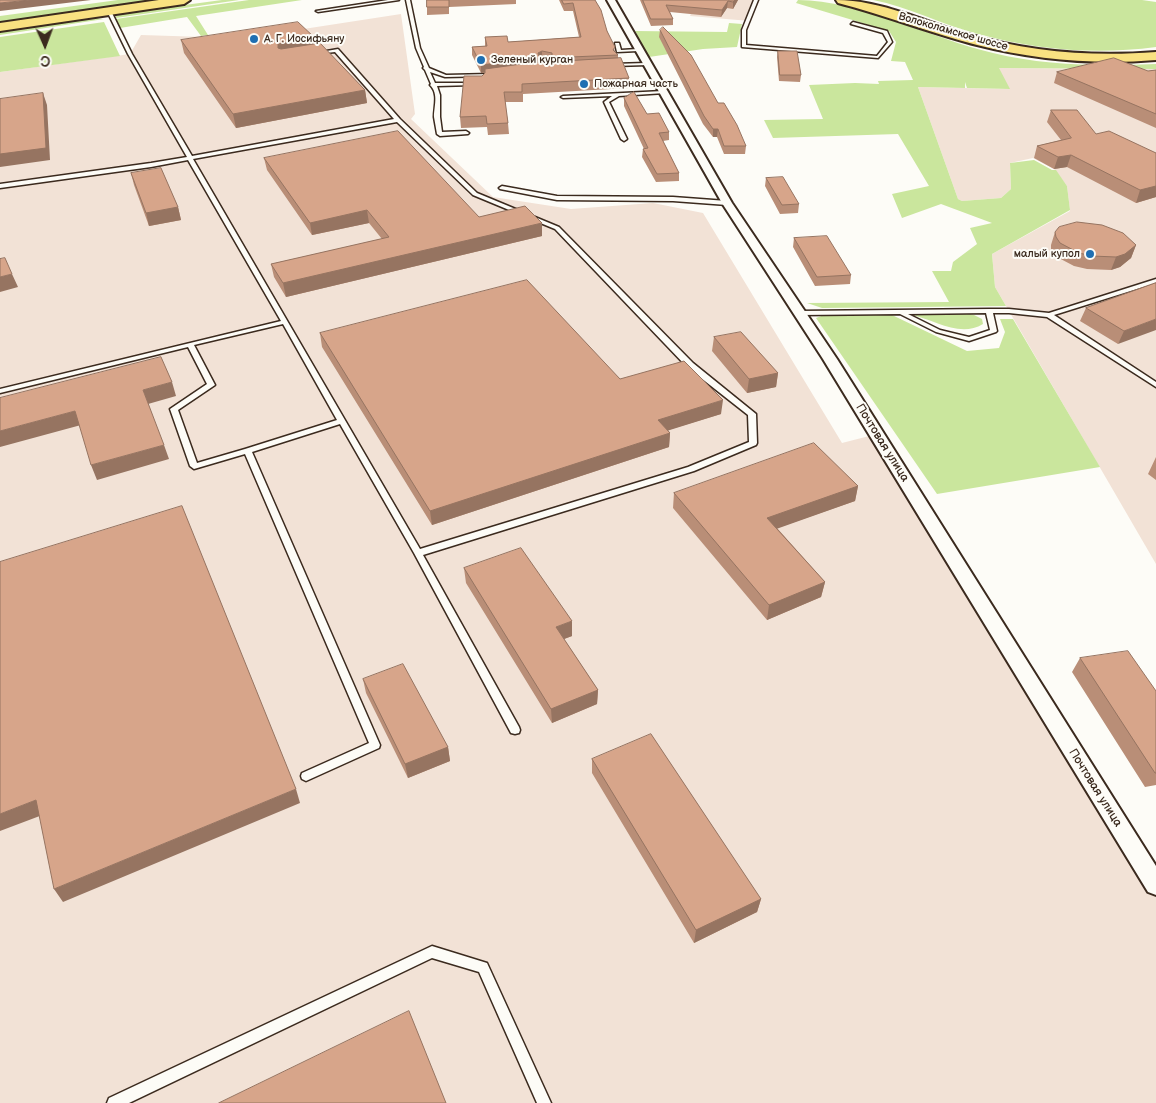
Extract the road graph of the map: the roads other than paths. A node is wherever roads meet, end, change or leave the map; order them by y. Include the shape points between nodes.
1 (184, 0) edge
2 (397, 0) edge
3 (408, 0) edge
4 (611, 0) edge
5 (756, 0) edge
6 (842, 0) edge
7 (109, 11) junction
8 (318, 11) dead end
9 (853, 23) dead end
10 (0, 27) edge
11 (617, 44) dead end
12 (309, 55) edge
13 (642, 56) junction
14 (1156, 56) edge
15 (617, 57) edge
16 (608, 66) edge
17 (425, 68) junction
18 (498, 74) edge
19 (482, 76) junction
20 (432, 85) junction
21 (663, 92) junction
22 (617, 94) junction
23 (563, 97) edge
24 (398, 120) junction
25 (466, 133) dead end
26 (624, 138) dead end
27 (190, 158) junction
28 (0, 186) edge
29 (502, 188) dead end
30 (727, 203) junction
31 (1156, 281) edge
32 (990, 311) junction
33 (900, 312) junction
34 (800, 313) junction
35 (1049, 315) junction
36 (284, 322) junction
37 (190, 344) junction
38 (1156, 385) edge
39 (0, 391) edge
40 (341, 421) junction
41 (248, 451) junction
42 (418, 553) junction
43 (515, 730) dead end
44 (306, 776) dead end
45 (1156, 885) edge
46 (114, 1103) edge
47 (544, 1103) edge

1 - 7 main road
2 - 8 lane
3 - 17 lane
4 - 13 street, Почтовая улица
5 - 9 lane via 744,30 744,46 878,57 890,42 886,32
6 - 14 main road, Волоколамское шоссе via 980,42 1034,53 1093,60
7 - 10 main road
7 - 27 lane
11 - 13 lane via 619,51
12 - 24 lane via 336,50
13 - 15 lane
13 - 16 lane
13 - 21 street, Почтовая улица
17 - 19 lane via 445,76
17 - 20 lane
18 - 19 lane
19 - 20 lane via 482,84
20 - 25 lane via 438,95 440,134
21 - 22 lane
21 - 30 street, Почтовая улица
22 - 23 lane
22 - 26 lane via 606,102
24 - 27 lane
24 - 42 lane via 475,194 558,228 690,365 752,414 754,443 691,469
27 - 28 lane
27 - 36 lane
29 - 30 lane via 557,198
30 - 34 street, Почтовая улица
31 - 35 lane
32 - 33 lane
32 - 33 lane via 994,331 969,339 938,331
32 - 35 lane
33 - 34 lane
34 - 45 street, Почтовая улица
35 - 38 lane
36 - 37 lane
36 - 40 lane
37 - 39 lane
37 - 41 lane via 211,385 174,409 194,466
40 - 41 lane
40 - 42 lane
41 - 44 lane via 375,745
42 - 43 lane
46 - 47 lane via 432,952 483,967

